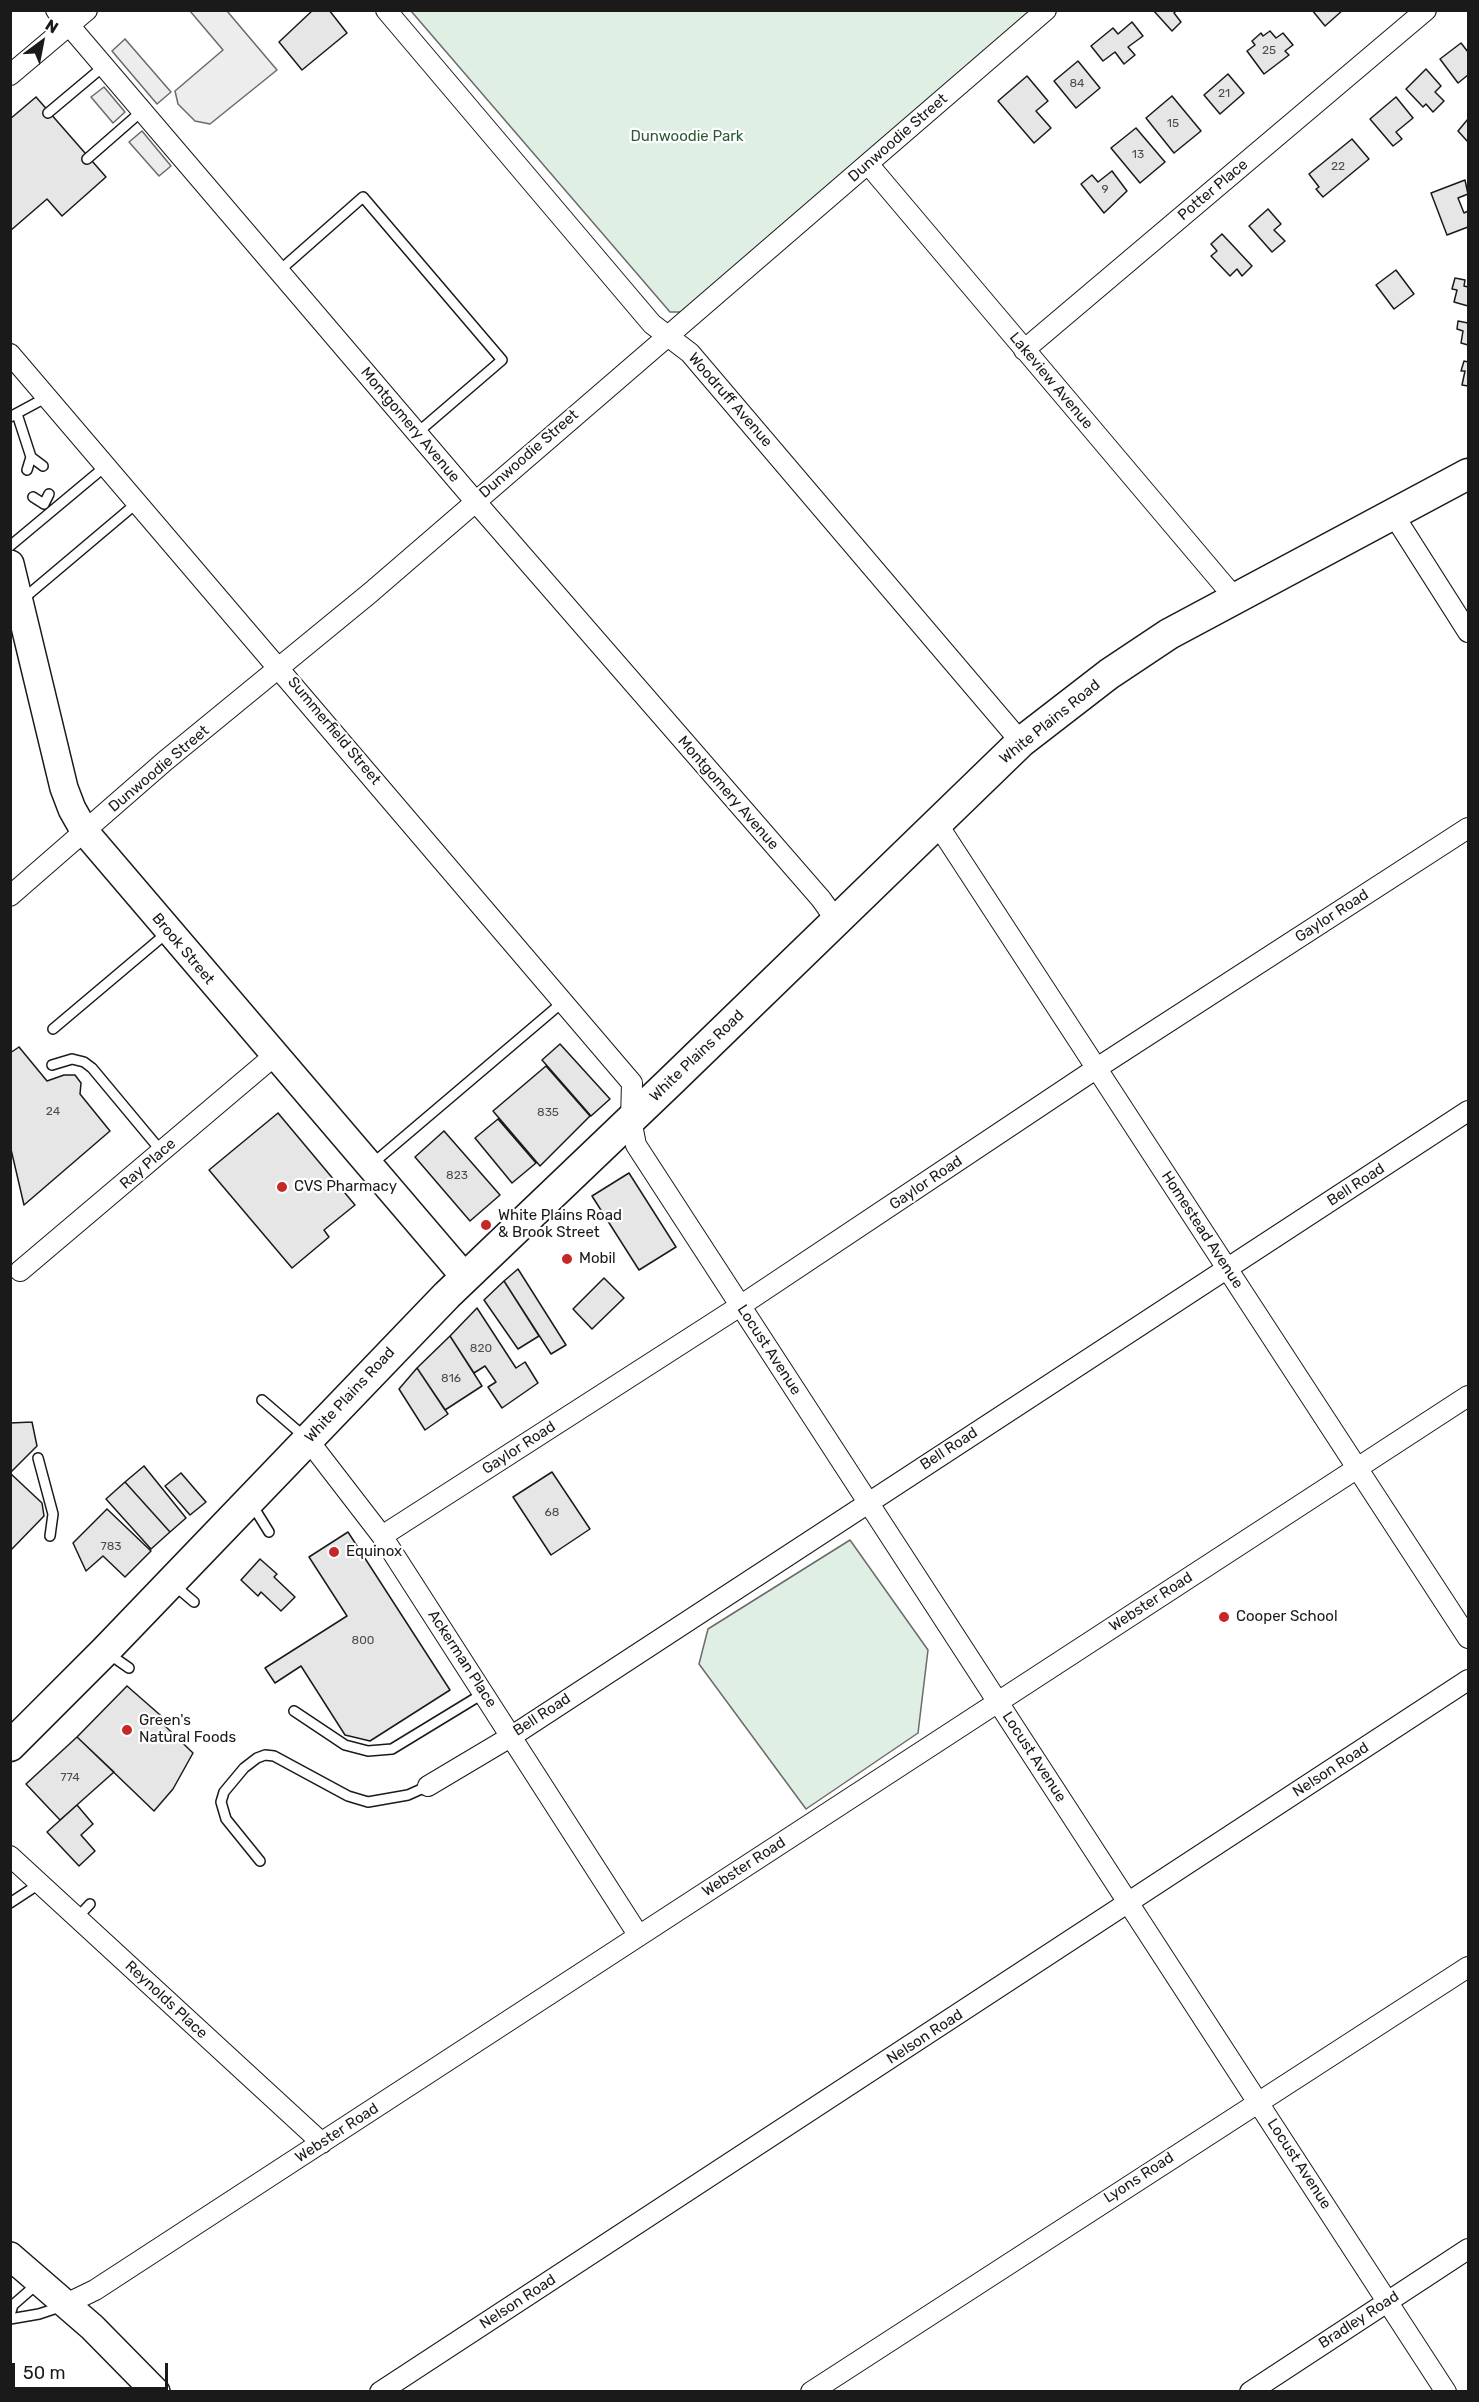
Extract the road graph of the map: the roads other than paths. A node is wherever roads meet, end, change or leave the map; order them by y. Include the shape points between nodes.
1 (56, 10) edge
2 (87, 10) edge
3 (386, 10) edge
4 (1046, 10) edge
5 (1426, 10) edge
6 (69, 26) junction
7 (104, 66) junction
8 (10, 75) edge
9 (142, 111) junction
10 (48, 113) dead end
11 (87, 159) dead end
12 (868, 164) junction
13 (279, 272) junction
14 (668, 337) junction
15 (1024, 350) junction
16 (10, 354) edge
17 (47, 397) junction
18 (14, 416) edge
19 (417, 433) junction
20 (31, 457) junction
21 (107, 465) junction
22 (43, 466) dead end
23 (27, 470) dead end
24 (1468, 474) edge
25 (49, 494) dead end
26 (33, 497) dead end
27 (475, 501) junction
28 (138, 502) junction
29 (44, 504) junction
30 (1393, 514) junction
31 (48, 516) junction
32 (10, 546) edge
33 (10, 564) edge
34 (1234, 597) junction
35 (20, 602) junction
36 (1468, 632) edge
37 (280, 668) junction
38 (1020, 742) junction
39 (936, 822) junction
40 (1468, 828) edge
41 (85, 832) junction
42 (10, 896) edge
43 (836, 920) junction
44 (169, 932) junction
45 (564, 1001) junction
46 (53, 1029) dead end
47 (274, 1056) junction
48 (52, 1065) dead end
49 (1097, 1068) junction
50 (1468, 1112) edge
51 (632, 1120) junction
52 (162, 1152) junction
53 (370, 1166) junction
54 (1227, 1269) junction
55 (20, 1271) dead end
56 (465, 1277) junction
57 (740, 1306) junction
58 (1468, 1396) edge
59 (262, 1400) dead end
60 (308, 1440) junction
61 (38, 1458) dead end
62 (1358, 1468) junction
63 (249, 1501) junction
64 (868, 1501) junction
65 (269, 1532) dead end
66 (50, 1536) dead end
67 (382, 1536) junction
68 (170, 1582) junction
69 (194, 1602) dead end
70 (1468, 1638) edge
71 (105, 1651) junction
72 (129, 1668) dead end
73 (1468, 1680) edge
74 (484, 1693) junction
75 (998, 1701) junction
76 (294, 1711) dead end
77 (512, 1736) junction
78 (10, 1746) edge
79 (428, 1786) joint
80 (10, 1857) edge
81 (260, 1861) dead end
82 (39, 1884) junction
83 (10, 1903) edge
84 (1129, 1904) junction
85 (639, 1936) junction
86 (1468, 1967) edge
87 (1258, 2100) junction
88 (322, 2143) junction
89 (1468, 2249) edge
90 (10, 2256) edge
91 (39, 2282) junction
92 (1387, 2302) junction
93 (64, 2305) junction
94 (10, 2317) edge
95 (156, 2391) edge
96 (380, 2391) edge
97 (811, 2391) edge
98 (1250, 2391) edge
99 (1446, 2391) edge

1 - 6 street, Montgomery Avenue
2 - 6 street
3 - 14 street, Woodruff Avenue via 652,324
4 - 12 street, Dunwoodie Street
5 - 15 street, Potter Place
6 - 7 street, Montgomery Avenue
6 - 8 street
7 - 9 street, Montgomery Avenue
7 - 10 lane
9 - 11 lane
9 - 13 street, Montgomery Avenue
12 - 14 street, Dunwoodie Street
12 - 15 street, Lakeview Avenue
13 - 19 street, Montgomery Avenue
13 - 19 lane via 363,198 379,216 502,360
14 - 27 street, Dunwoodie Street
14 - 38 street, Woodruff Avenue via 690,352
15 - 34 street, Lakeview Avenue
16 - 17 street, Summerfield Street
17 - 18 lane
17 - 21 street, Summerfield Street
18 - 20 lane
19 - 27 street, Montgomery Avenue
20 - 22 lane
20 - 23 lane
21 - 28 street, Summerfield Street
21 - 31 lane
24 - 30 main road, White Plains Road
25 - 29 lane
26 - 29 lane
27 - 37 street, Dunwoodie Street
27 - 43 street, Montgomery Avenue
28 - 35 lane
28 - 37 street, Summerfield Street
29 - 31 lane
30 - 34 main road, White Plains Road
30 - 36 street
31 - 32 lane
33 - 35 street, Brook Street
34 - 38 main road, White Plains Road via 1109,674
35 - 41 street, Brook Street via 64,788
37 - 41 street, Dunwoodie Street
37 - 45 street, Summerfield Street
38 - 39 main road, White Plains Road
39 - 43 main road, White Plains Road
39 - 49 street, Homestead Avenue
40 - 49 street, Gaylor Road
41 - 42 street, Dunwoodie Street
41 - 44 street, Brook Street
43 - 51 main road, White Plains Road
44 - 46 lane
44 - 47 street, Brook Street
45 - 51 street, Summerfield Street via 632,1083
45 - 53 lane
47 - 52 street, Ray Place
47 - 53 street, Brook Street
48 - 52 lane via 72,1059 92,1068
49 - 54 street, Homestead Avenue
49 - 57 street, Gaylor Road
50 - 54 street, Bell Road
51 - 56 main road, White Plains Road
51 - 57 street, Locust Avenue via 636,1145
52 - 55 street, Ray Place
53 - 56 street, Brook Street
54 - 62 street, Homestead Avenue
54 - 64 street, Bell Road
56 - 60 main road, White Plains Road
57 - 64 street, Locust Avenue
57 - 67 street, Gaylor Road
58 - 62 street, Webster Road
59 - 60 lane, Ackerman Place
60 - 63 main road, White Plains Road
60 - 67 street, Ackerman Place
61 - 66 lane via 53,1514
62 - 70 street, Homestead Avenue
62 - 75 street, Webster Road
63 - 65 lane
63 - 68 main road, White Plains Road
64 - 75 street, Locust Avenue
64 - 77 street, Bell Road
67 - 74 street, Ackerman Place
68 - 69 lane
68 - 71 main road, White Plains Road
71 - 72 lane
71 - 78 main road, White Plains Road
73 - 84 street, Nelson Road
74 - 76 lane via 392,1749 368,1751 345,1745
74 - 77 street, Ackerman Place
75 - 84 street, Locust Avenue
75 - 85 street, Webster Road
77 - 79 street, Bell Road
77 - 85 street, Ackerman Place
79 - 81 lane via 408,1796 368,1802 348,1796 274,1756 257,1758 224,1792 221,1802 226,1819
80 - 82 street, Reynolds Place
82 - 83 lane
82 - 88 street, Reynolds Place via 84,1911
84 - 87 street, Locust Avenue
84 - 96 street, Nelson Road
85 - 88 street, Webster Road
86 - 87 street, Lyons Road
87 - 92 street, Locust Avenue
87 - 97 street, Lyons Road
88 - 93 street, Webster Road via 95,2290
89 - 92 street, Bradley Road
90 - 91 street
91 - 93 street
91 - 94 lane, Webster Road via 13,2306
92 - 98 street, Bradley Road
92 - 99 street, Locust Avenue
93 - 94 lane, Webster Road via 39,2314
93 - 95 street via 92,2327

